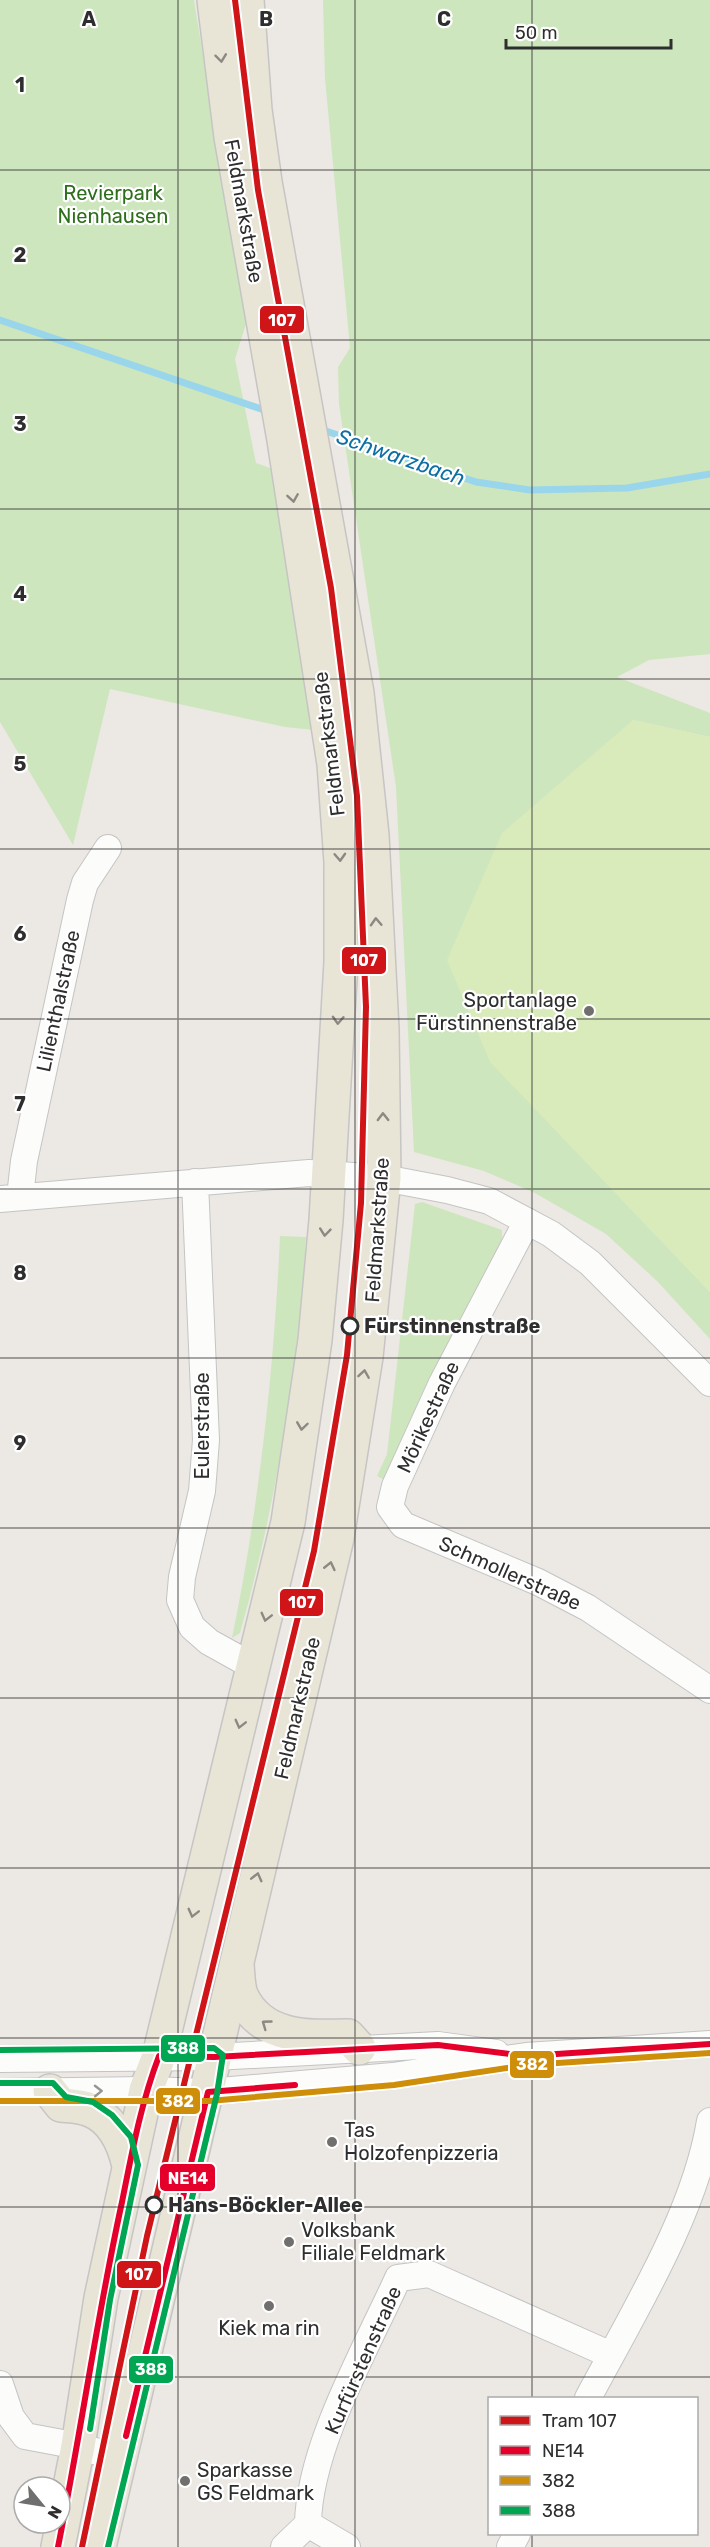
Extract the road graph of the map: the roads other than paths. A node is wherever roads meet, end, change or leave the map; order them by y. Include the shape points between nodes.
1 (214, 0) edge
2 (247, 0) edge
3 (299, 445) junction
4 (108, 848) dead end
5 (329, 1174) junction
6 (384, 1178) junction
7 (195, 1182) junction
8 (10, 1198) edge
9 (527, 1221) junction
10 (710, 1383) edge
11 (395, 1486) joint
12 (254, 1667) junction
13 (710, 1690) edge
14 (236, 1962) junction
15 (710, 2044) edge
16 (358, 2048) junction
17 (159, 2056) junction
18 (214, 2056) junction
19 (526, 2056) junction
20 (0, 2059) edge
21 (146, 2090) junction
22 (50, 2091) junction
23 (0, 2092) edge
24 (208, 2092) junction
25 (710, 2121) edge
26 (129, 2166) junction
27 (611, 2355) junction
28 (0, 2384) edge
29 (589, 2397) edge
30 (78, 2446) junction
31 (121, 2459) junction
32 (308, 2524) junction
33 (58, 2547) edge
34 (99, 2547) edge
35 (284, 2547) edge
36 (347, 2547) edge

1 -> 3 main road, Feldmarkstraße via 231,136 272,379
2 - 3 main road, Feldmarkstraße via 265,182 304,393
3 -> 5 main road, Feldmarkstraße via 339,840 341,962
6 -> 3 main road, Feldmarkstraße via 382,1029 372,835 357,693
4 - 8 street, Lilienthalstraße via 85,883 80,900 24,1161
5 - 6 street
5 - 7 street, Lilienthalstraße via 293,1173
5 -> 12 main road, Feldmarkstraße via 315,1340 288,1522
6 - 9 street via 489,1201
14 -> 6 main road, Feldmarkstraße via 337,1538 366,1357
7 - 8 street, Lilienthalstraße
7 - 12 street, Eulerstraße via 206,1440 202,1491 180,1600 192,1627 209,1642
9 - 10 street via 590,1263
9 - 11 street, Mörikestraße via 442,1383
11 - 13 street, Schmollerstraße via 390,1507 403,1525 578,1603
12 -> 17 main road, Feldmarkstraße
16 -> 14 main road via 348,2036 307,2037 276,2031 258,2018 242,1997
14 - 18 main road, Feldmarkstraße
15 - 19 street
16 - 18 street
16 - 19 street via 438,2045
17 - 18 street
17 - 20 street
17 - 21 main road, Feldmarkstraße
18 - 24 main road, Feldmarkstraße
19 - 24 street via 383,2078
22 -> 21 street
21 - 24 street
21 - 26 main road, Feldmarkstraße
22 - 23 street
22 - 26 main road via 61,2105 90,2110 106,2122 123,2141
24 - 31 main road, Feldmarkstraße
25 - 27 street via 706,2146 688,2196
26 - 30 main road, Feldmarkstraße via 101,2298
27 - 29 street
27 - 32 street, Kurfürstenstraße via 429,2274 398,2278 332,2425 308,2501
28 - 30 street via 11,2417 25,2436
30 - 31 street
30 - 33 main road, Feldmarkstraße
31 - 34 main road, Feldmarkstraße
32 - 35 street
32 - 36 street

